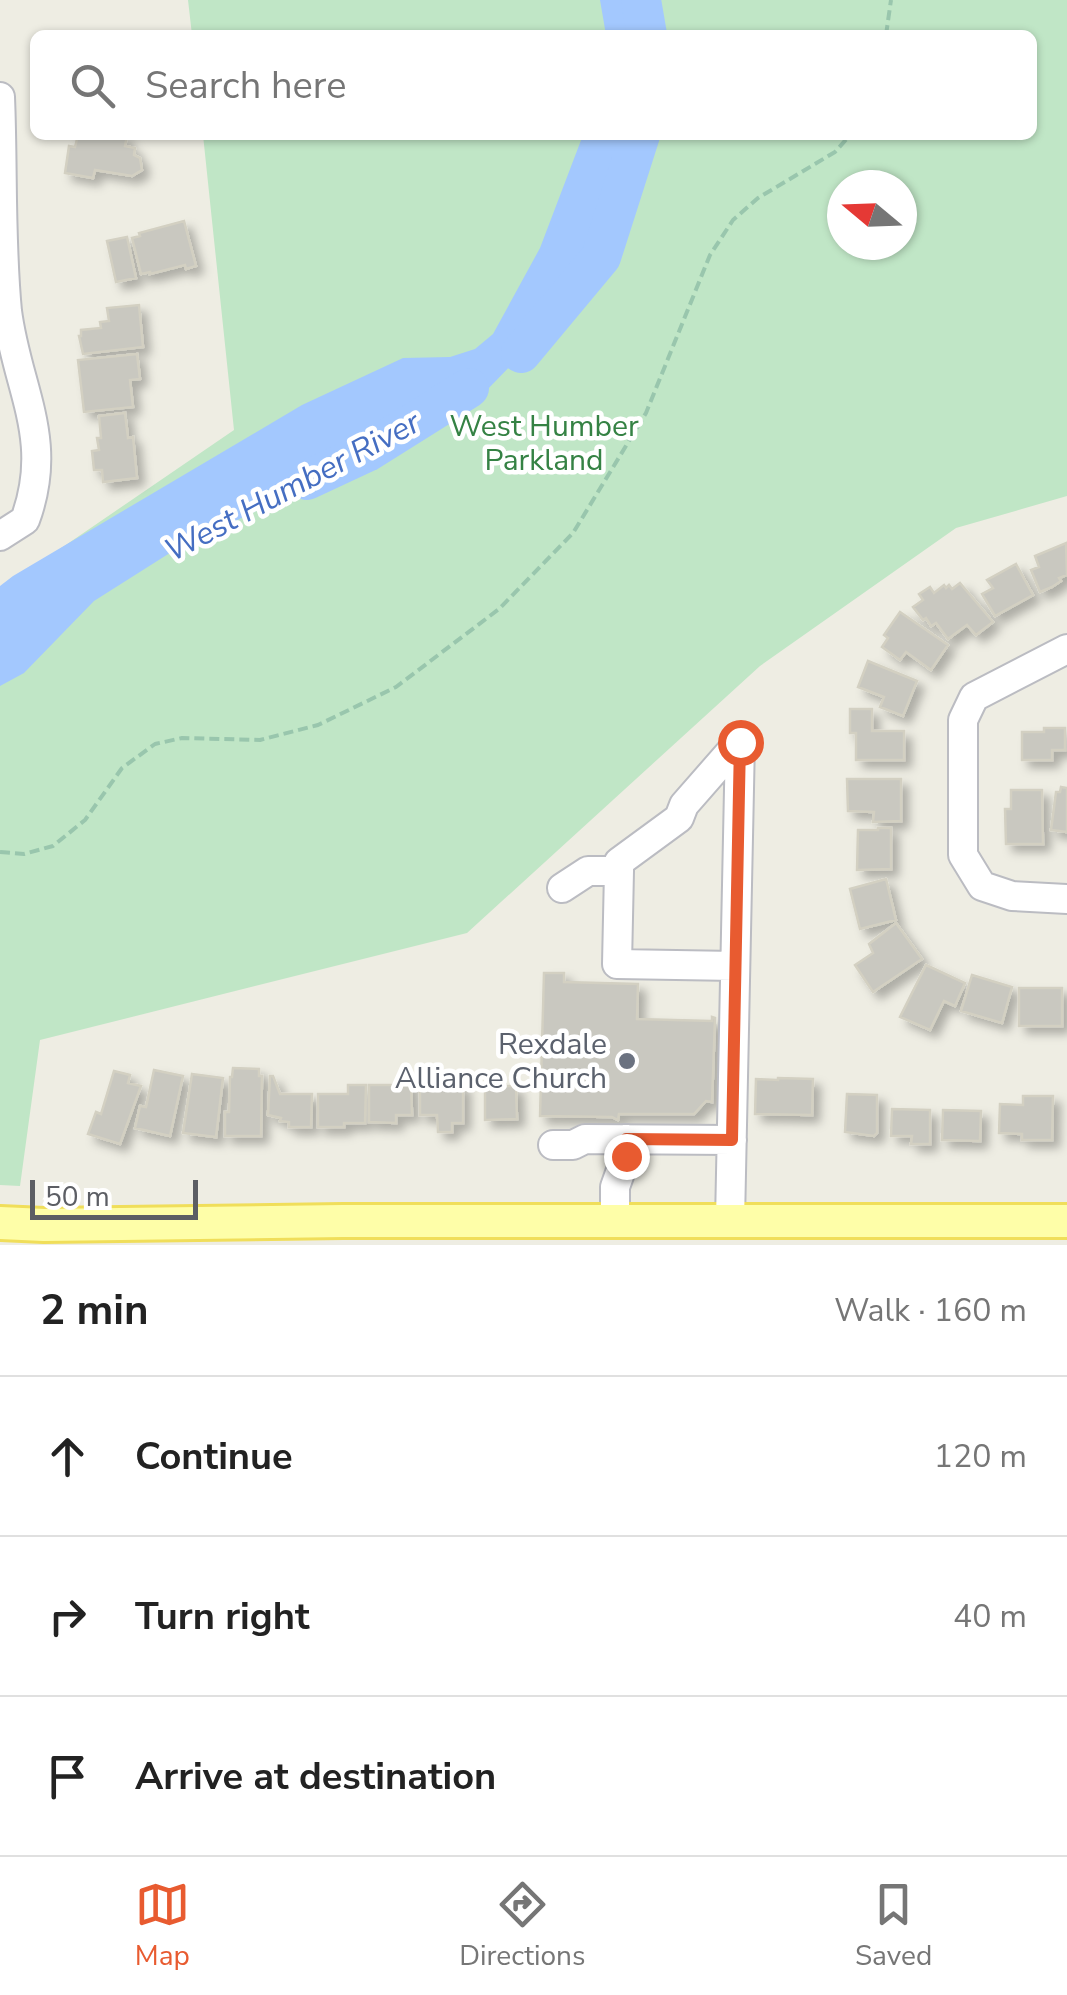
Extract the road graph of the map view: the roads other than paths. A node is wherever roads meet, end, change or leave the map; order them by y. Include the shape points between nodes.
1 (0, 97) edge
2 (0, 536) edge
3 (1067, 648) edge
4 (618, 872) junction
5 (562, 888) dead end
6 (1067, 899) edge
7 (735, 966) junction
8 (626, 1139) junction
9 (732, 1140) junction
10 (553, 1145) dead end
11 (615, 1221) junction
12 (730, 1221) junction
13 (1067, 1221) edge
14 (0, 1223) edge
15 (526, 1233) edge
16 (968, 1233) edge

1 - 2 street via 4,273 37,438 37,478 25,520
3 - 6 street via 974,697 963,720 963,855 982,886 1012,896
4 - 5 street via 588,871
4 - 7 street via 616,964
4 - 7 street via 618,862 678,818 740,742
7 - 9 street
8 - 9 street
8 - 10 street
8 - 11 street
9 - 12 street
11 - 12 main road
11 - 15 main road
12 - 16 main road
13 - 16 main road
14 - 15 main road

